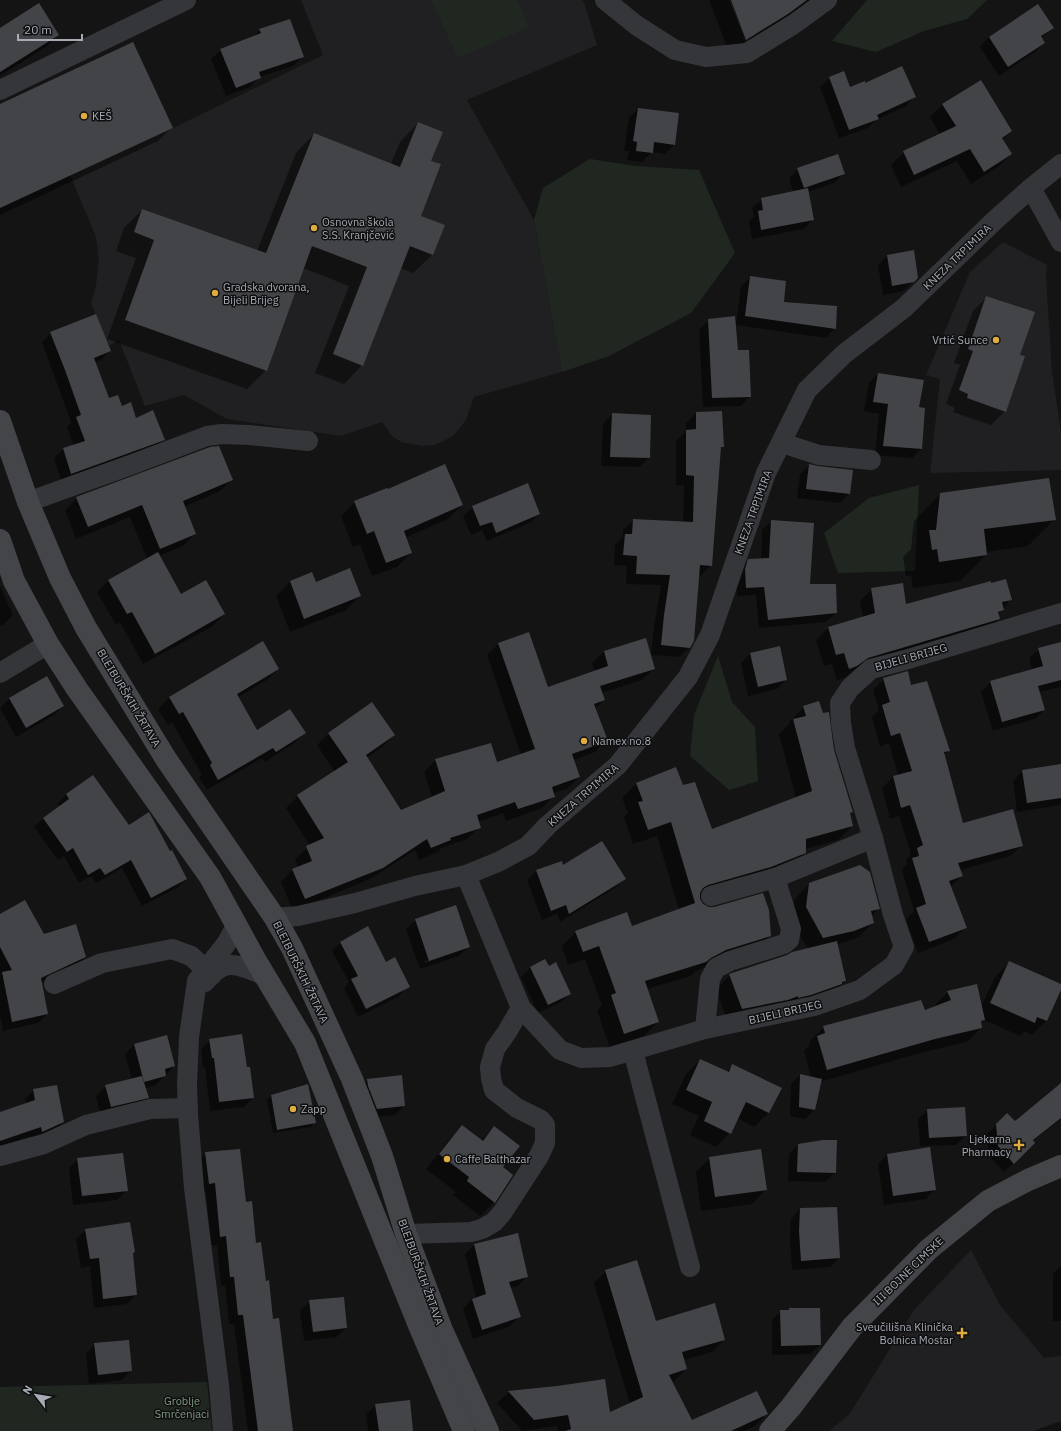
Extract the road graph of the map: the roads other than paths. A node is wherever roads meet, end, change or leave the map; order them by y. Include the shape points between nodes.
1 (186, 0) edge
2 (605, 0) edge
3 (827, 0) edge
4 (0, 90) edge
5 (1061, 164) edge
6 (1031, 188) junction
7 (1061, 242) edge
8 (0, 421) edge
9 (308, 441) dead end
10 (782, 443) junction
11 (870, 460) dead end
12 (28, 502) junction
13 (0, 540) edge
14 (1061, 613) edge
15 (48, 644) junction
16 (0, 673) edge
17 (874, 838) junction
18 (466, 875) junction
19 (775, 878) junction
20 (711, 896) dead end
21 (275, 918) junction
22 (236, 926) junction
23 (209, 972) junction
24 (264, 975) junction
25 (54, 984) dead end
26 (521, 1008) junction
27 (705, 1030) junction
28 (633, 1050) junction
29 (188, 1108) junction
30 (0, 1156) edge
31 (1061, 1166) edge
32 (406, 1234) junction
33 (690, 1266) dead end
34 (223, 1431) edge
35 (464, 1431) edge
36 (488, 1431) edge
37 (770, 1431) edge

1 - 4 street
2 - 3 street via 636,25 675,50 706,57 747,53
5 - 6 street, KNEZA TRPIMIRA
6 - 7 street
6 - 10 street, KNEZA TRPIMIRA via 904,308 844,354 807,390
8 - 12 street, BLEIBURŠKIH ŽRTAVA
9 - 12 street via 249,435 207,436
10 - 11 street via 819,455
10 - 18 street, KNEZA TRPIMIRA via 766,473 710,635 688,677 618,765 548,825 528,846
12 - 21 street, BLEIBURŠKIH ŽRTAVA via 60,578 86,628 166,759
13 - 15 street, BLEIBURŠKIH ŽRTAVA via 14,581
14 - 17 street, BIJELI BRIJEG via 871,669 850,688 840,703 841,723 845,748
15 - 16 street
15 - 22 street, BLEIBURŠKIH ŽRTAVA via 81,695 210,877
17 - 19 street
17 - 27 street, BIJELI BRIJEG via 893,915 904,947 894,965 860,990 814,1006
18 - 21 street, KNEZA TRPIMIRA via 356,903 298,916
18 - 26 street, BIJELI BRIJEG
19 - 20 street
19 - 27 street via 791,929 789,940 716,968 710,979
21 - 32 street, BLEIBURŠKIH ŽRTAVA via 292,948 352,1079 382,1156
22 - 23 street
22 - 24 street, BLEIBURŠKIH ŽRTAVA
23 - 24 street via 222,966 236,965
23 - 25 street via 191,956 172,949 102,963
23 - 29 street via 197,981 188,1057
24 - 35 street, BLEIBURŠKIH ŽRTAVA via 305,1043
26 - 28 street, BIJELI BRIJEG via 560,1050 581,1058 610,1057
26 - 32 street via 495,1049 490,1067 491,1078 494,1090 545,1125 545,1143 539,1156 494,1222 471,1232
27 - 28 street, BIJELI BRIJEG
28 - 33 street
29 - 30 street via 150,1110 86,1125 44,1144
29 - 34 street via 194,1188
31 - 37 street, III BOJNE CIMSKE via 988,1201 929,1249 852,1327 792,1407
32 - 36 street, BLEIBURŠKIH ŽRTAVA via 442,1330

